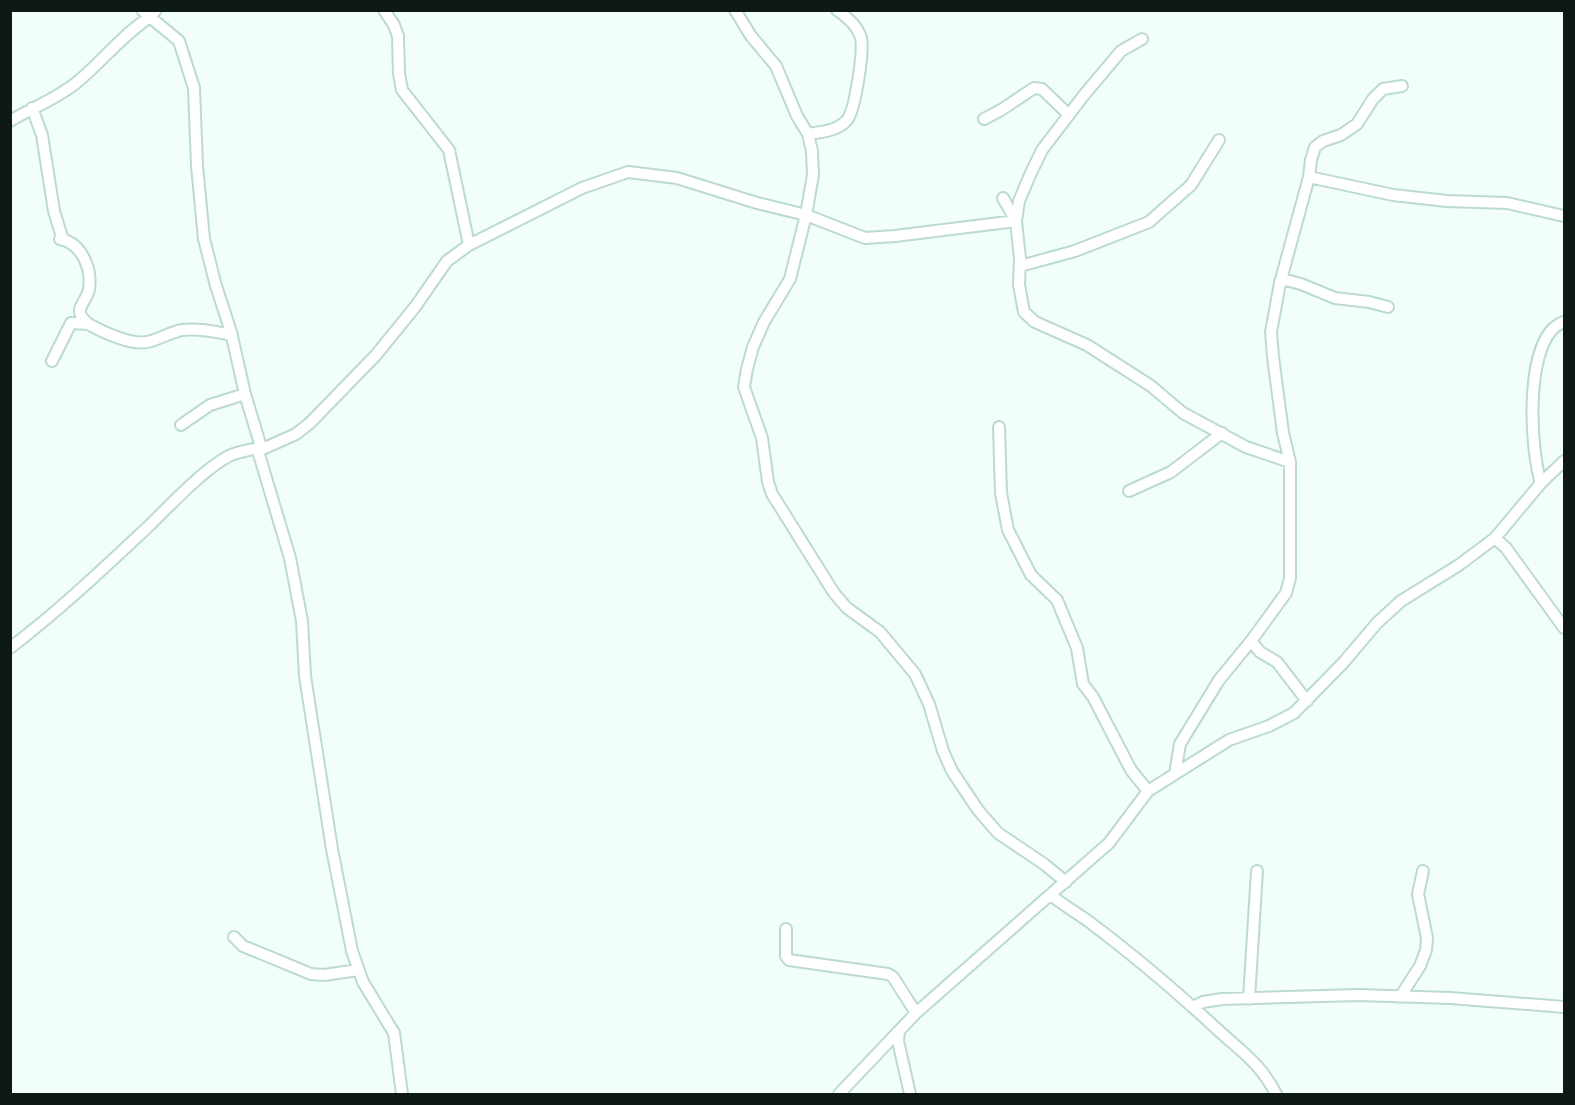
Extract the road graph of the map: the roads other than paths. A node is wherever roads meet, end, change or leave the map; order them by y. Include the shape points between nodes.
1 (384, 10) edge
2 (735, 10) edge
3 (837, 10) edge
4 (149, 13) edge
5 (1142, 39) dead end
6 (1402, 86) dead end
7 (32, 108) junction
8 (1069, 115) junction
9 (984, 118) dead end
10 (10, 121) edge
11 (808, 134) junction
12 (1219, 140) dead end
13 (1309, 177) junction
14 (1003, 198) dead end
15 (806, 215) junction
16 (1564, 216) edge
17 (1016, 221) junction
18 (469, 245) junction
19 (1020, 266) junction
20 (1280, 283) junction
21 (1388, 307) dead end
22 (1564, 322) edge
23 (89, 324) junction
24 (232, 335) junction
25 (52, 361) dead end
26 (245, 394) junction
27 (180, 425) dead end
28 (999, 427) dead end
29 (1222, 434) junction
30 (260, 449) junction
31 (1564, 461) edge
32 (1290, 462) junction
33 (1541, 483) junction
34 (1129, 491) dead end
35 (1495, 538) junction
36 (1564, 628) edge
37 (1251, 641) junction
38 (10, 648) edge
39 (1307, 701) junction
40 (1175, 774) junction
41 (1148, 791) junction
42 (1257, 871) dead end
43 (1423, 871) dead end
44 (1066, 882) junction
45 (1051, 895) junction
46 (786, 929) dead end
47 (234, 937) dead end
48 (358, 969) junction
49 (1400, 997) junction
50 (1249, 999) junction
51 (1193, 1007) junction
52 (1564, 1007) edge
53 (916, 1013) junction
54 (899, 1032) junction
55 (402, 1095) edge
56 (839, 1095) edge
57 (910, 1095) edge
58 (1275, 1095) edge

1 - 18 street via 398,36 402,90 449,150
2 - 11 street via 776,66
3 - 11 street via 856,28 862,41 853,110 842,124
4 - 7 street via 73,85
4 - 24 street via 179,41 192,80 204,239
5 - 8 street via 1121,51
6 - 13 street via 1383,89 1358,124 1315,147
7 - 10 street
7 - 23 street via 42,135 60,238 74,245 89,270 89,290 80,311
8 - 9 street via 1042,89 1034,88
8 - 17 street via 1042,150 1019,201
11 - 15 street via 813,175
12 - 19 street via 1191,185 1149,222 1075,251
13 - 16 street via 1393,195 1507,203
13 - 20 street
14 - 17 street
15 - 17 street via 865,238
15 - 18 street via 677,178 628,172 582,188
15 - 44 street via 790,279 760,330 745,378 744,387 762,438 772,494 834,593 847,608 880,632 915,674 952,771 978,810 998,833
17 - 19 street
18 - 30 street via 447,261 376,355 310,423 296,434
19 - 29 street via 1021,298 1028,317 1087,345 1151,386 1183,413
20 - 21 street via 1286,280 1335,298
20 - 32 street via 1271,332 1272,357
22 - 33 street via 1557,324 1544,343 1532,392 1535,467
23 - 24 street via 139,344 181,330
23 - 25 street via 71,323
24 - 26 street
26 - 27 street via 210,405
26 - 30 street
28 - 41 street via 1001,493 1008,530 1031,575 1057,600 1077,648 1083,684 1131,770
29 - 32 street
29 - 34 street via 1171,472
30 - 38 street via 230,456 211,469 39,627
30 - 48 street via 290,558 302,621 305,676 321,786
31 - 33 street
32 - 37 street via 1290,578 1286,593
33 - 35 street
35 - 36 street
35 - 39 street via 1401,601
37 - 39 street via 1277,662
37 - 40 street via 1219,680 1180,744
39 - 40 street via 1269,726 1229,740
40 - 41 street
41 - 44 street via 1109,843
42 - 50 street
43 - 49 street via 1418,894 1426,950
44 - 45 street
45 - 51 street
45 - 53 street
46 - 53 street via 789,960 888,974
47 - 48 street via 243,946 311,974
48 - 55 street via 394,1033
49 - 50 street
49 - 52 street
50 - 51 street via 1222,999
51 - 58 street via 1266,1075
53 - 54 street
54 - 56 street
54 - 57 street

